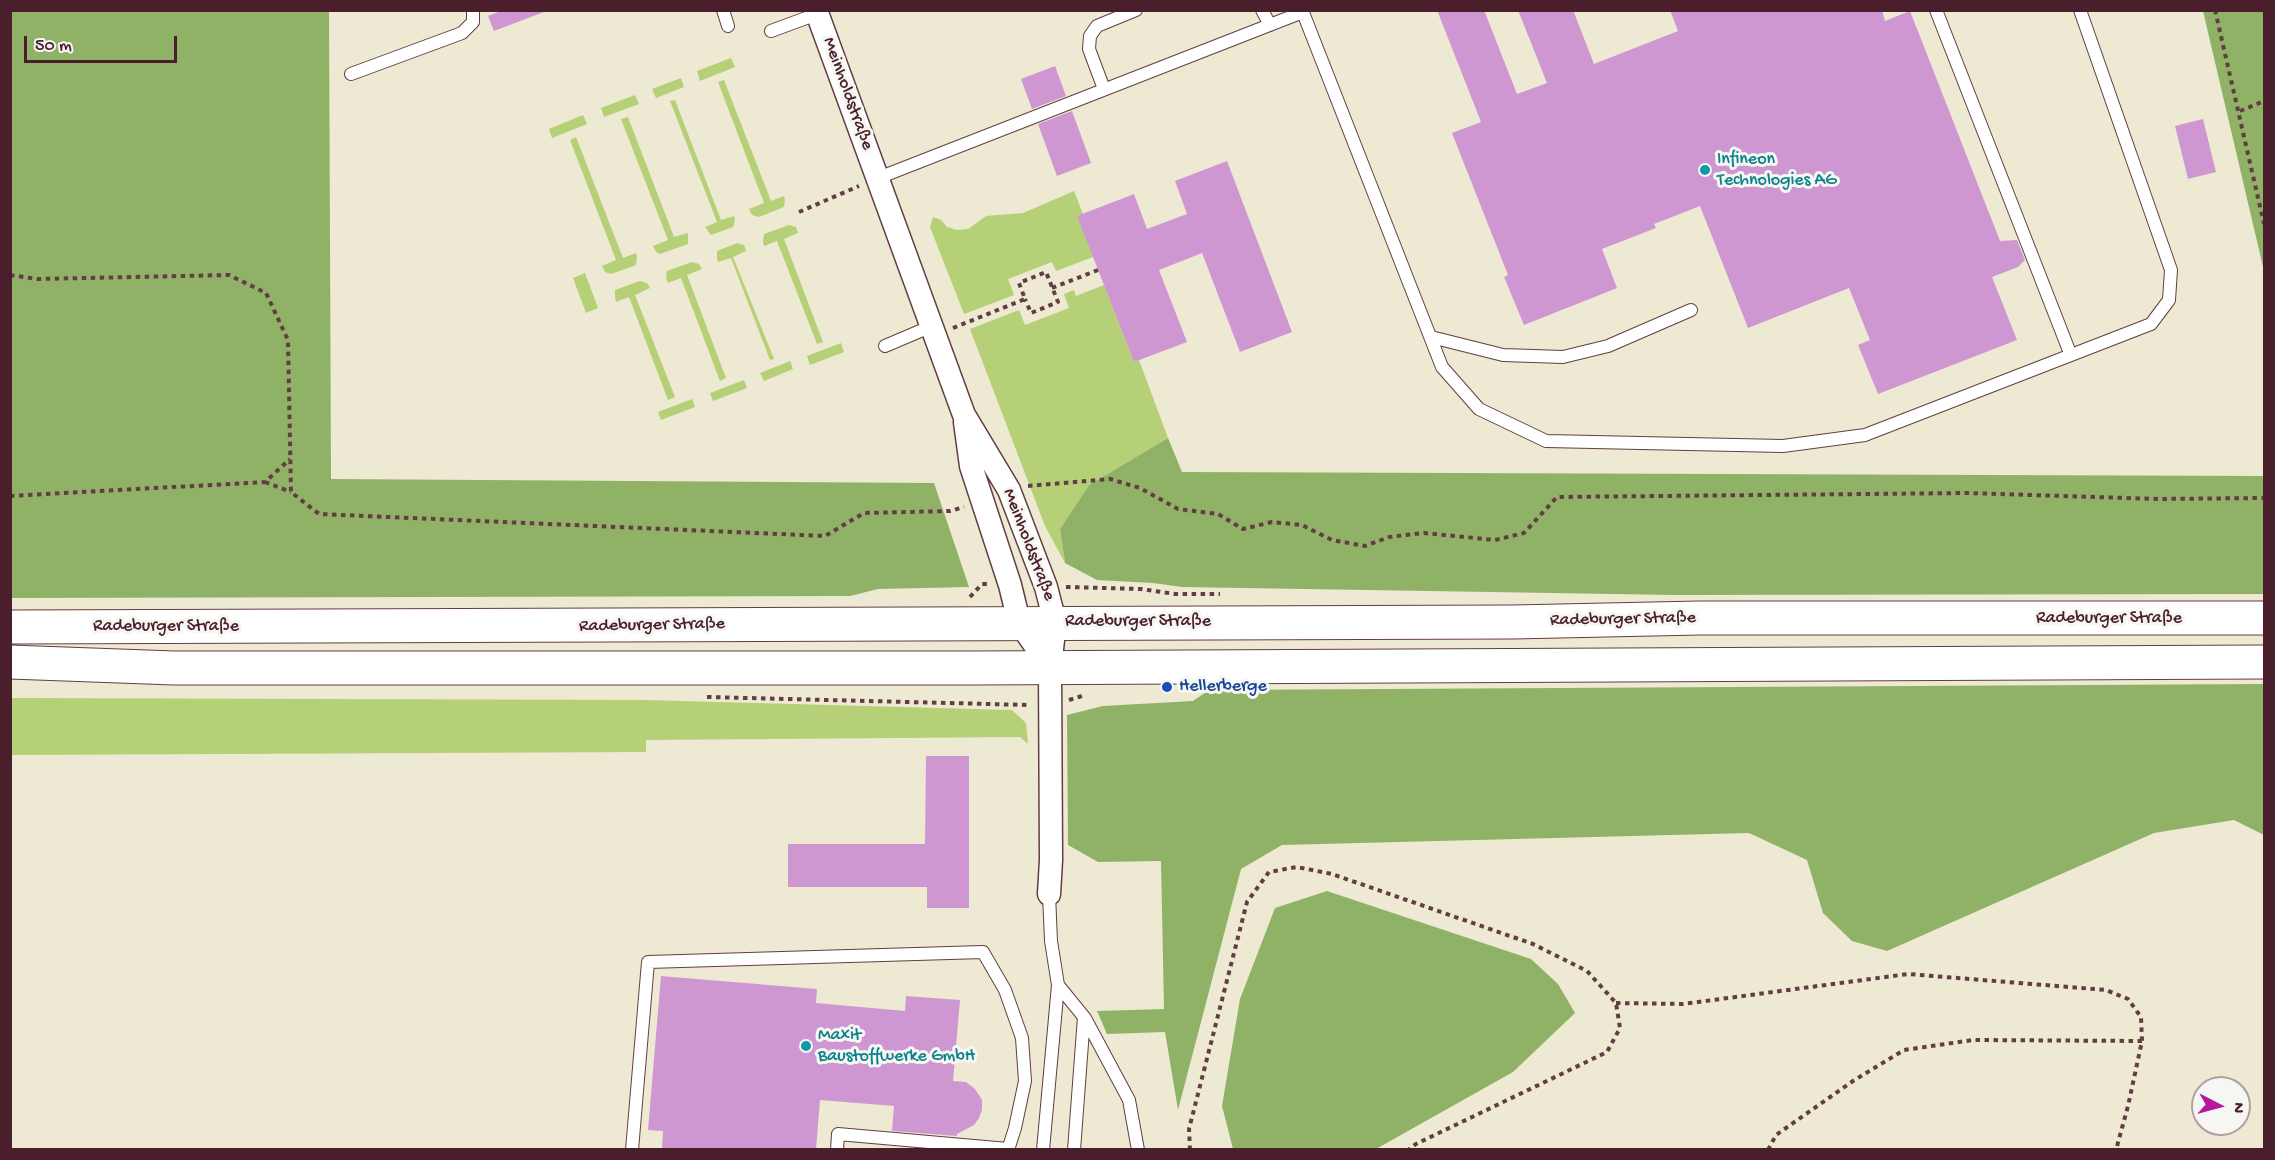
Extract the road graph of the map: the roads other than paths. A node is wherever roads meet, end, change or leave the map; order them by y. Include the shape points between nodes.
1 (473, 10) edge
2 (723, 10) edge
3 (1136, 10) edge
4 (1262, 10) edge
5 (1936, 10) edge
6 (2080, 10) edge
7 (1302, 11) edge
8 (817, 12) edge
9 (1270, 25) junction
10 (728, 26) dead end
11 (771, 31) dead end
12 (351, 74) dead end
13 (1104, 89) junction
14 (878, 178) junction
15 (1691, 310) dead end
16 (934, 331) junction
17 (1431, 337) junction
18 (885, 346) dead end
19 (2070, 354) junction
20 (964, 415) junction
21 (2265, 618) edge
22 (1019, 622) junction
23 (1055, 622) junction
24 (10, 627) edge
25 (10, 662) edge
26 (2265, 662) edge
27 (1050, 667) junction
28 (1049, 894) joint
29 (1058, 985) junction
30 (1084, 1017) junction
31 (632, 1149) edge
32 (837, 1149) edge
33 (1008, 1149) edge
34 (1042, 1149) edge
35 (1074, 1149) edge
36 (1138, 1149) edge

1 - 12 lane via 473,22 462,33
2 - 10 lane
3 - 13 lane via 1097,26 1090,36 1089,49
4 - 9 lane
5 - 19 lane
6 - 19 lane via 2171,270 2169,300 2151,324
7 - 9 lane
7 - 17 lane
8 - 11 lane
8 - 14 street, Meinholdstraße
9 - 13 lane
13 - 14 lane
14 - 16 street, Meinholdstraße
15 - 17 lane via 1608,346 1563,357 1503,355
16 - 18 lane
16 - 20 street, Meinholdstraße
17 - 19 lane via 1442,366 1479,409 1546,441 1783,446 1865,435
20 - 22 street, Meinholdstraße via 971,466
20 - 23 street, Meinholdstraße via 1010,490
21 - 23 main road, Radeburger Straße
22 - 23 main road, Radeburger Straße
22 - 24 main road, Radeburger Straße
22 - 27 street, Meinholdstraße
23 - 27 street, Meinholdstraße
25 - 27 main road, Radeburger Straße via 174,668
26 - 27 main road, Radeburger Straße
27 - 28 street
28 - 29 lane
29 - 30 lane
29 - 34 lane
30 - 35 lane
30 - 36 lane via 1128,1100
31 - 33 lane via 648,962 983,952 1005,990 1022,1038 1026,1081
32 - 33 lane via 838,1134

